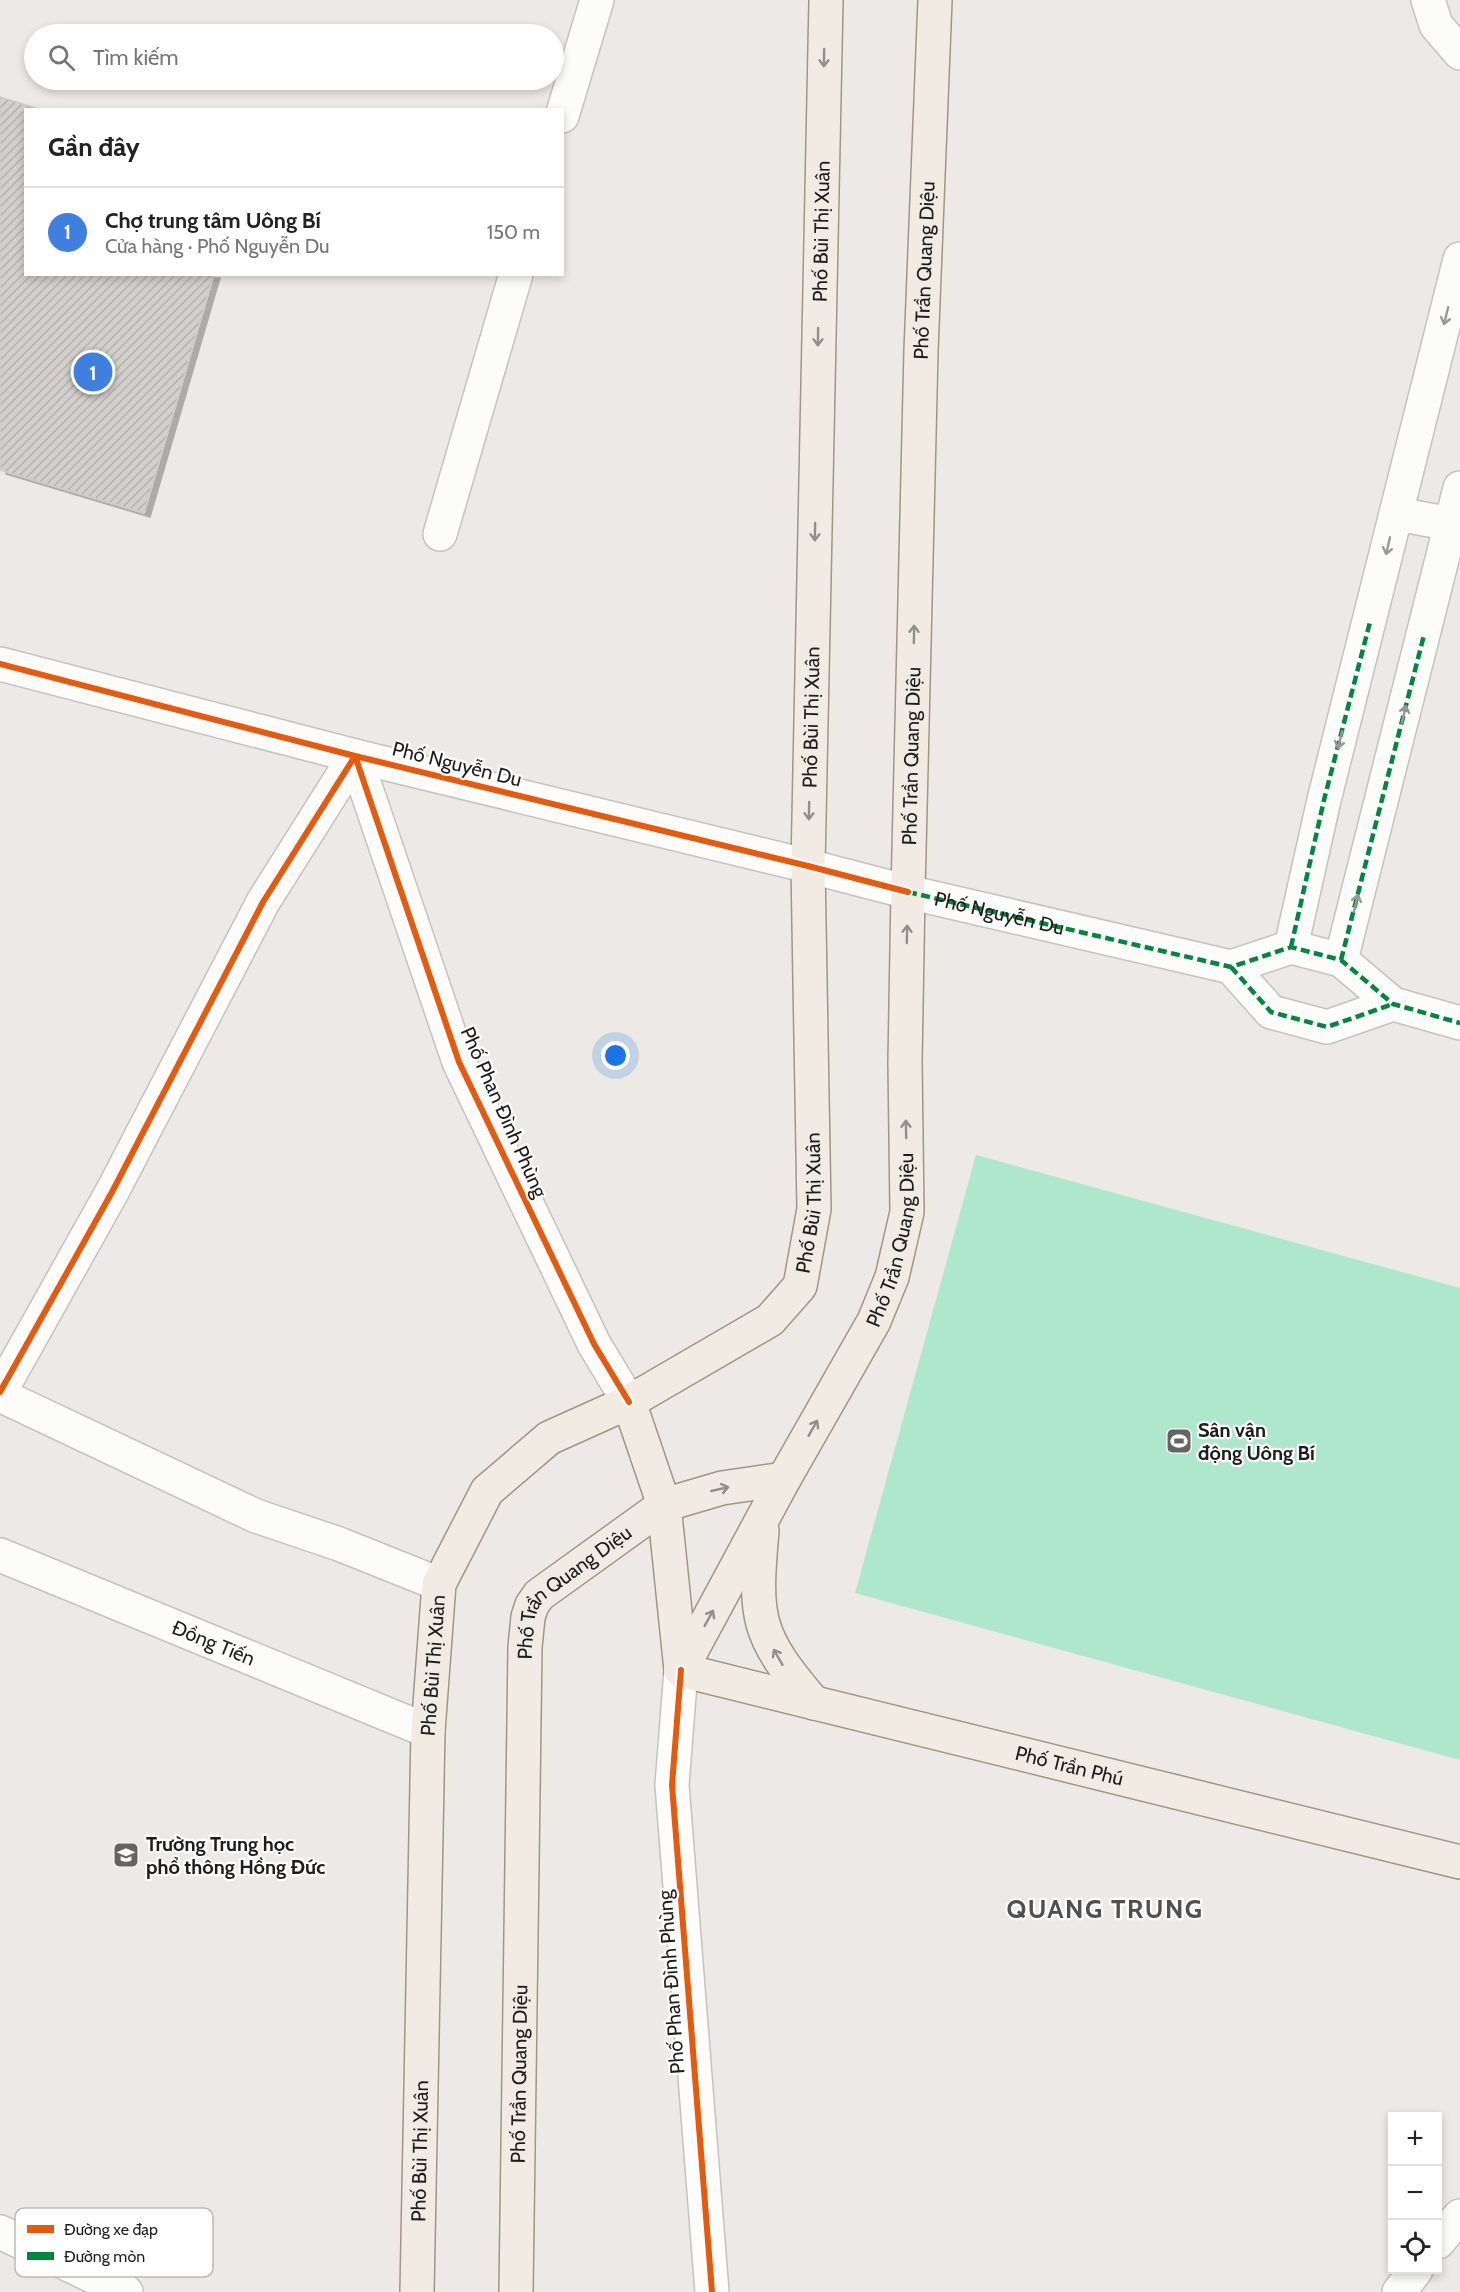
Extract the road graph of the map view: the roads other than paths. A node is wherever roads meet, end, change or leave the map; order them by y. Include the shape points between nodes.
1 (597, 0) edge
2 (826, 0) edge
3 (935, 0) edge
4 (1428, 0) edge
5 (1460, 53) edge
6 (564, 109) edge
7 (1460, 259) edge
8 (515, 276) edge
9 (1460, 488) edge
10 (1396, 514) junction
11 (1452, 524) junction
12 (440, 534) dead end
13 (1449, 580) edge
14 (0, 664) edge
15 (355, 756) junction
16 (808, 866) junction
17 (908, 892) junction
18 (1291, 947) junction
19 (1341, 960) junction
20 (1231, 967) junction
21 (1393, 1004) junction
22 (1460, 1023) edge
23 (0, 1394) edge
24 (629, 1402) junction
25 (784, 1479) junction
26 (664, 1505) junction
27 (764, 1517) junction
28 (0, 1555) edge
29 (440, 1584) junction
30 (681, 1670) junction
31 (814, 1702) junction
32 (428, 1731) junction
33 (1460, 1862) edge
34 (1460, 2216) edge
35 (0, 2232) edge
36 (1442, 2236) edge
37 (15, 2239) edge
38 (1413, 2274) edge
39 (94, 2277) edge
40 (126, 2292) edge
41 (417, 2292) edge
42 (516, 2292) edge
43 (712, 2292) edge
44 (1399, 2292) edge

1 - 6 street
2 -> 16 main road, Phố Bùi Thị Xuân
17 -> 3 main road, Phố Trần Quang Diệu via 921,351
4 - 5 street via 1436,25
7 -> 10 street
8 - 12 street
9 - 11 street
10 - 11 street
10 -> 18 street
11 - 13 street
19 -> 13 street via 1424,635
14 - 15 street, Phố Nguyễn Du
15 - 16 street, Phố Nguyễn Du
15 - 23 street via 263,902 112,1192
15 - 24 street, Phố Phan Đình Phùng via 459,1062 594,1344
16 - 17 street, Phố Nguyễn Du
16 - 24 main road, Phố Bùi Thị Xuân via 813,1209 800,1286 770,1320
17 - 20 street, Phố Nguyễn Du
25 -> 17 main road, Phố Trần Quang Diệu via 874,1321 892,1277 907,1212
18 - 19 street
18 - 20 street
19 - 21 street
20 - 21 street via 1271,1012 1327,1027
21 - 22 street
23 - 29 street via 256,1516
24 - 26 main road, Phố Phan Đình Phùng
24 - 29 main road, Phố Bùi Thị Xuân via 549,1438 487,1491
26 -> 25 main road, Phố Trần Quang Diệu via 722,1488
25 - 27 main road
26 - 30 main road, Phố Phan Đình Phùng
26 - 42 main road, Phố Trần Quang Diệu via 539,1595 528,1617
30 -> 27 main road
31 -> 27 main road via 780,1662 761,1624 757,1589
28 - 32 street, Đồng Tiến
29 - 32 main road, Phố Bùi Thị Xuân
30 - 31 main road, Phố Trần Phú
30 - 43 street, Phố Phan Đình Phùng via 672,1785
31 - 33 main road, Phố Trần Phú
32 - 41 main road, Phố Bùi Thị Xuân
34 - 36 street
35 - 37 street
38 - 44 street
39 - 40 street

